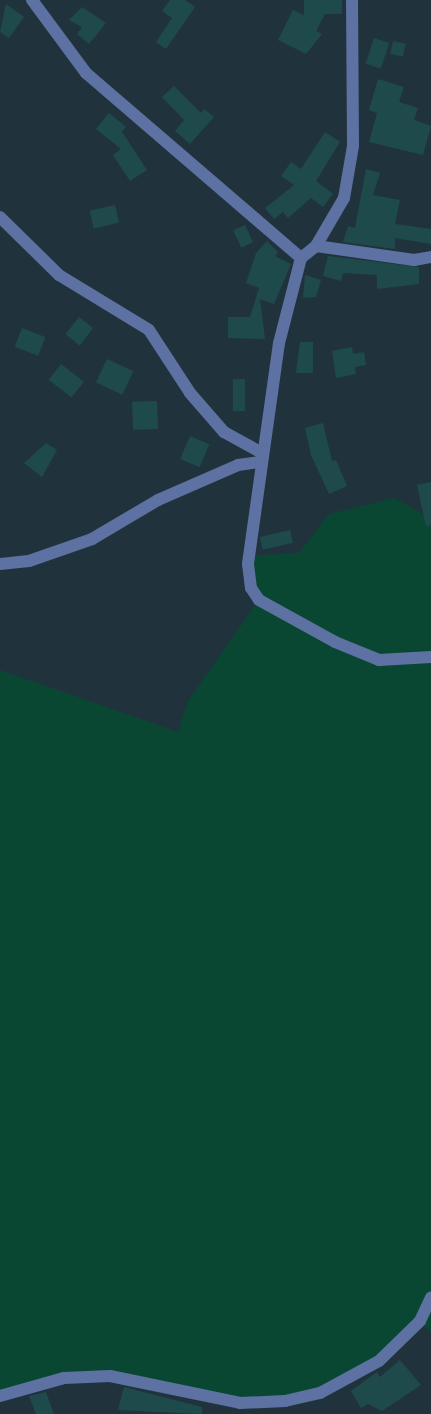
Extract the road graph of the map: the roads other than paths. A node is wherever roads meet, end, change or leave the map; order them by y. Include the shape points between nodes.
1 (32, 0) edge
2 (352, 0) edge
3 (0, 217) edge
4 (316, 246) junction
5 (301, 258) junction
6 (429, 260) edge
7 (261, 457) junction
8 (0, 564) edge
9 (431, 657) edge
10 (431, 1298) edge
11 (0, 1396) edge

1 - 5 street via 86,73
2 - 4 street via 353,146 344,198
3 - 7 street via 59,274 149,330 190,393 224,432
4 - 5 street
4 - 6 street
5 - 7 street via 279,343
7 - 8 street via 158,500 92,539 29,561
7 - 9 street via 247,556 251,588 259,600 335,642 379,660
10 - 11 street via 420,1321 379,1361 320,1393 285,1401 240,1402 110,1376 64,1378

